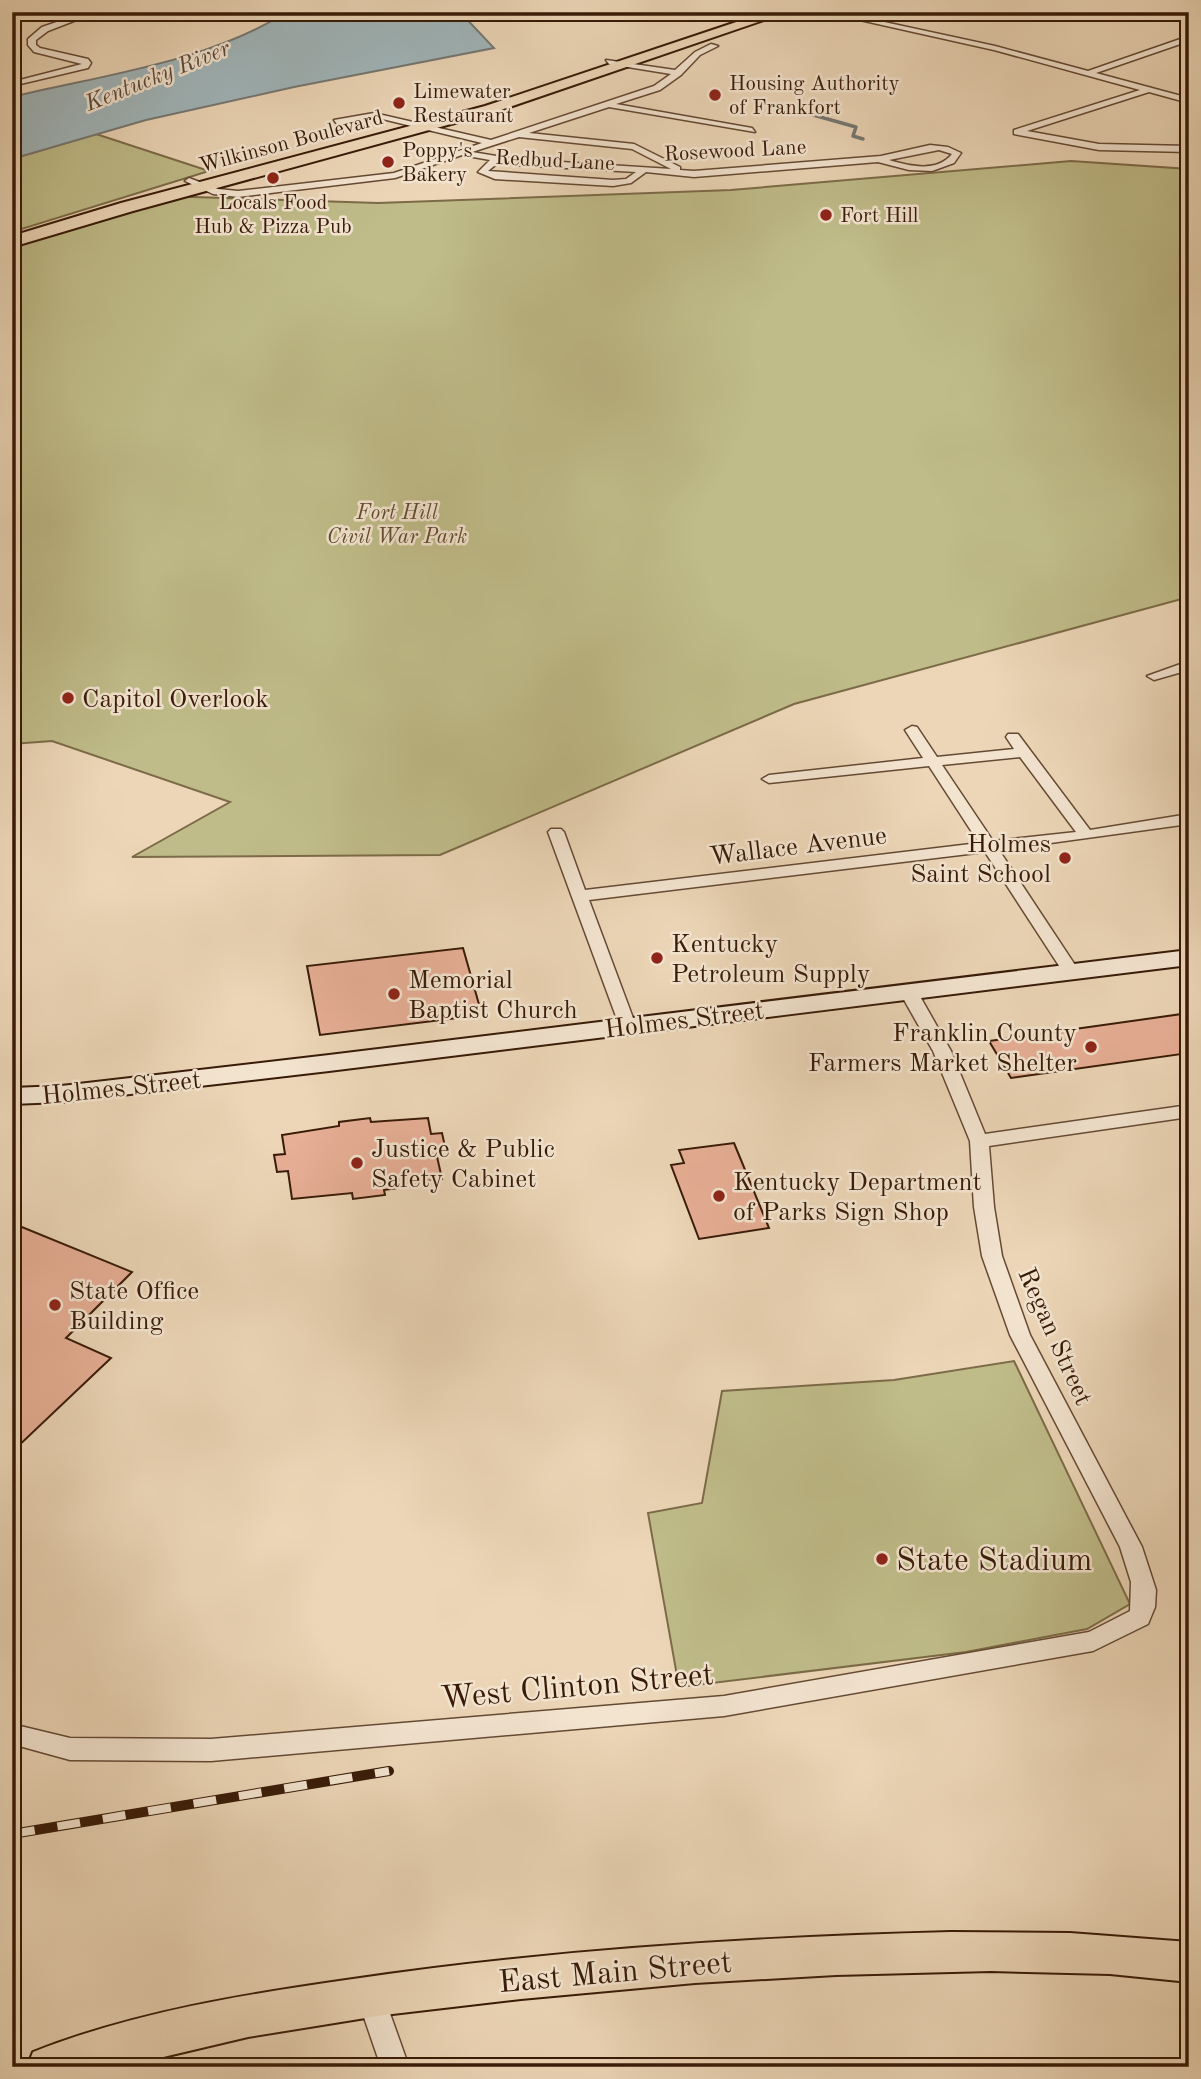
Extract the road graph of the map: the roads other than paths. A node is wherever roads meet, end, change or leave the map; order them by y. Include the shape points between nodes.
1 (94, 12) edge
2 (756, 12) edge
3 (780, 12) edge
4 (827, 12) edge
5 (1189, 38) edge
6 (1171, 45) junction
7 (714, 46) dead end
8 (1189, 49) edge
9 (617, 63) junction
10 (1090, 73) junction
11 (678, 74) junction
12 (12, 85) edge
13 (1148, 90) junction
14 (1189, 101) edge
15 (608, 105) junction
16 (337, 122) dead end
17 (410, 123) junction
18 (427, 127) junction
19 (752, 131) dead end
20 (519, 135) junction
21 (492, 143) junction
22 (1189, 149) edge
23 (463, 153) junction
24 (879, 159) junction
25 (496, 160) junction
26 (675, 169) junction
27 (643, 172) junction
28 (663, 173) junction
29 (694, 174) junction
30 (195, 184) junction
31 (12, 232) edge
32 (12, 242) edge
33 (1189, 665) edge
34 (1154, 676) dead end
35 (912, 730) dead end
36 (1013, 737) dead end
37 (1023, 752) junction
38 (933, 761) junction
39 (769, 779) dead end
40 (1189, 819) edge
41 (556, 832) dead end
42 (1086, 835) junction
43 (989, 847) junction
44 (579, 896) junction
45 (1189, 957) edge
46 (1071, 971) junction
47 (908, 991) junction
48 (627, 1026) junction
49 (19, 1099) edge
50 (1189, 1111) edge
51 (979, 1142) junction
52 (1140, 1617) joint
53 (12, 1734) edge
54 (1189, 1962) edge
55 (372, 1997) junction
56 (49, 2067) edge
57 (395, 2067) edge

1 - 12 street via 45,29 32,42 37,50 85,61 85,66
2 - 9 highway, Wilkinson Boulevard
3 - 9 highway, Wilkinson Boulevard
4 - 10 street
5 - 6 street
6 - 8 street
6 - 10 street
7 - 11 street via 697,53
9 - 11 street
9 - 17 highway, Wilkinson Boulevard
9 - 18 highway, Wilkinson Boulevard
10 - 13 street
11 - 15 street via 657,88
13 - 14 street
13 - 22 street via 1017,132 1100,147
15 - 19 street
15 - 20 street
16 - 17 street via 370,114
17 - 18 street
17 - 30 highway, Wilkinson Boulevard
18 - 21 street
18 - 30 highway, Wilkinson Boulevard
20 - 21 street
20 - 26 street via 634,147
21 - 23 street
23 - 25 street, Rosewood Lane
23 - 30 street via 363,181 233,194
24 - 24 street, Rosewood Lane via 926,148 951,149 957,155 941,165 923,168 900,167
24 - 29 street, Rosewood Lane
25 - 27 street, Rosewood Lane
25 - 27 street, Redbud Lane via 482,172 614,183
26 - 28 street
26 - 29 street
27 - 28 street, Rosewood Lane
28 - 29 street, Rosewood Lane
30 - 31 highway, Wilkinson Boulevard
30 - 32 highway, Wilkinson Boulevard
33 - 34 street
35 - 38 street
36 - 37 street
37 - 38 street
37 - 42 street
38 - 39 street
38 - 43 street
40 - 42 street, Wallace Avenue
41 - 44 street
42 - 43 street, Wallace Avenue
43 - 44 street, Wallace Avenue
43 - 46 street
44 - 48 street
45 - 46 main road, Holmes Street
46 - 47 main road, Holmes Street
47 - 48 main road, Holmes Street
47 - 51 street, Regan Street via 945,1058
48 - 49 main road, Holmes Street
50 - 51 street
51 - 52 street, Regan Street via 992,1256 1020,1335 1131,1546 1147,1599
52 - 53 street, West Clinton Street via 1093,1641 724,1706 211,1750 70,1749
54 - 55 main road, East Main Street via 1046,1950 716,1960
55 - 56 main road, East Main Street via 237,2017
55 - 57 street

